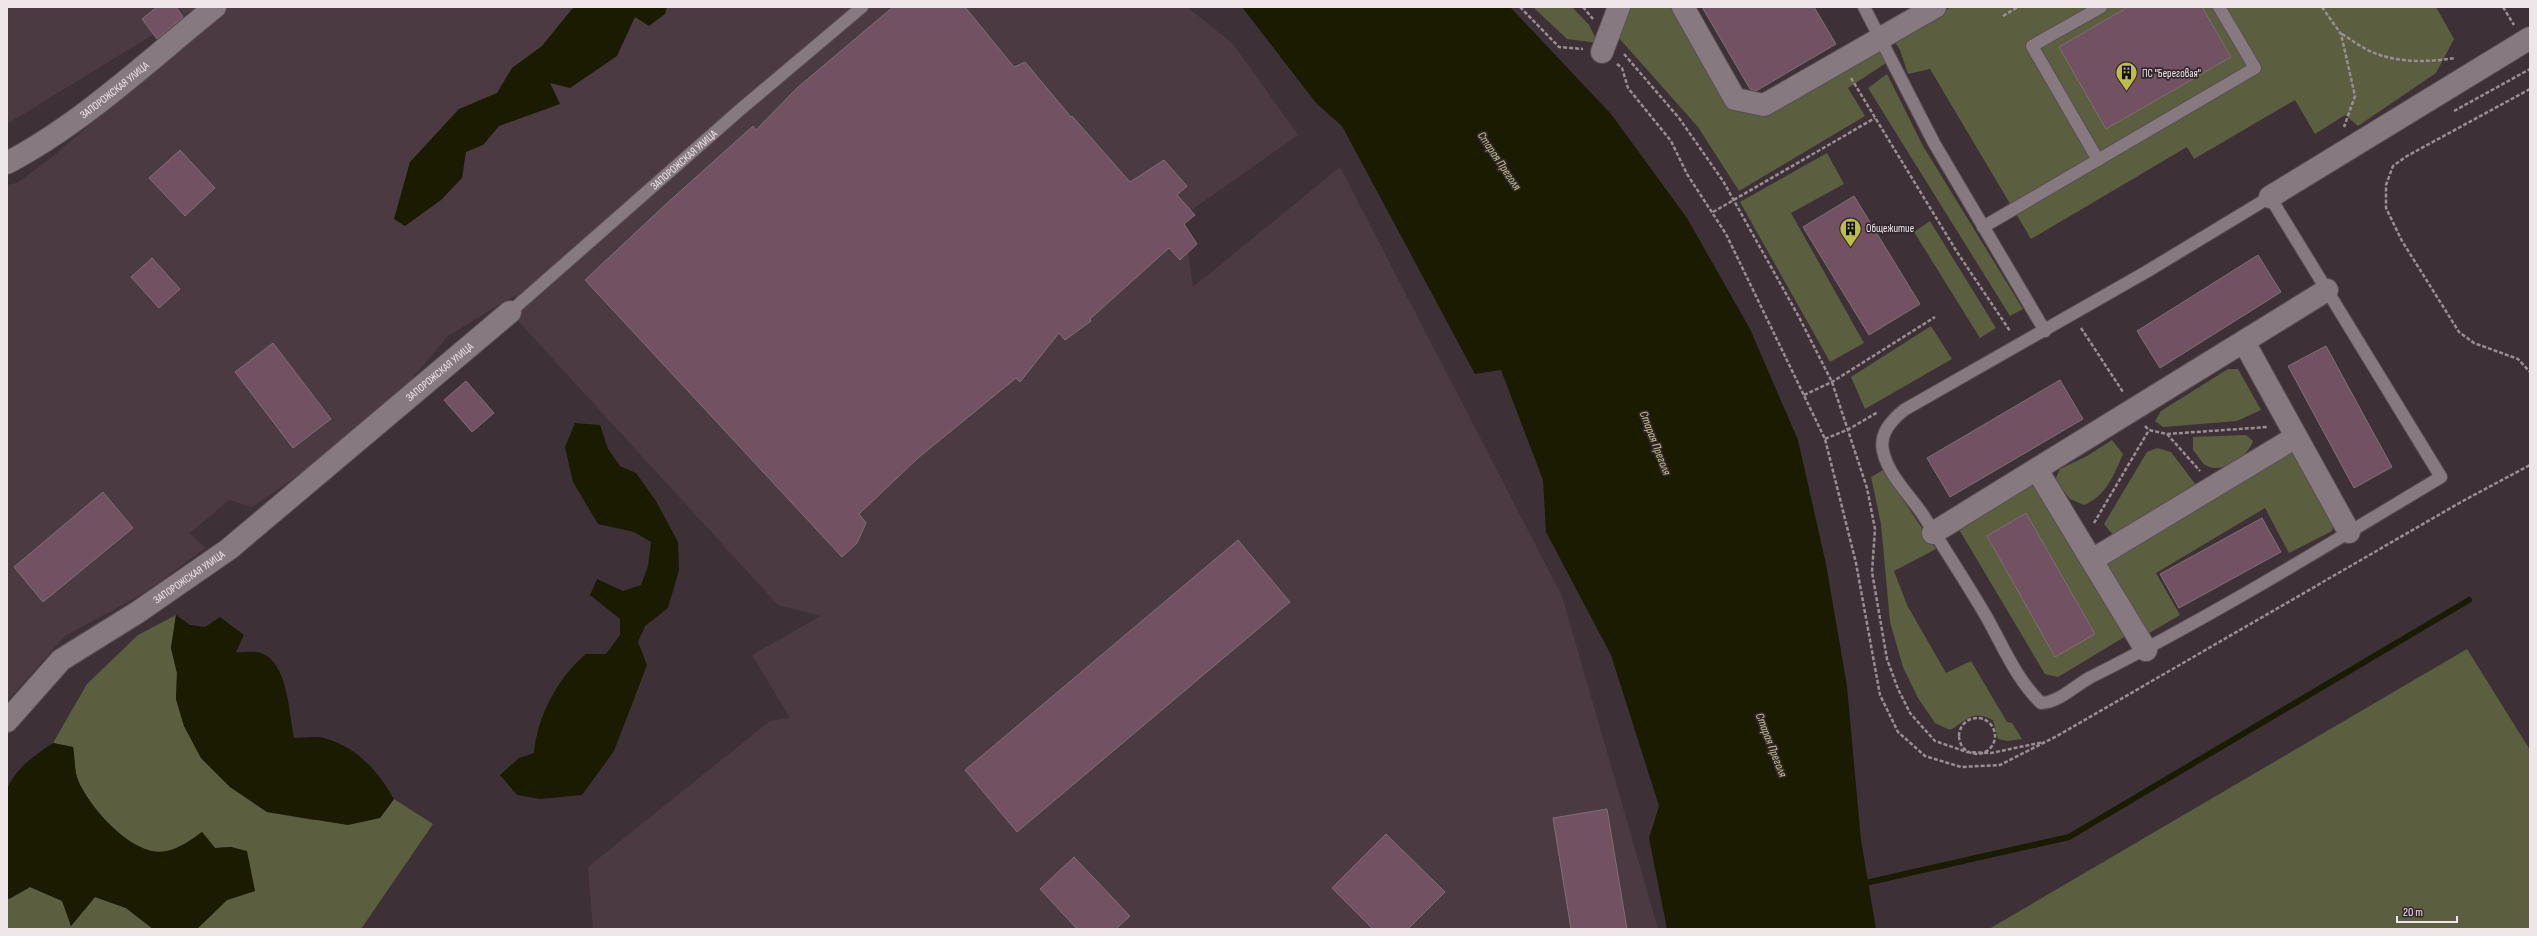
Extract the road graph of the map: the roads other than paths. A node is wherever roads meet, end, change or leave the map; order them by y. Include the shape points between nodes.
1 (215, 7) edge
2 (862, 7) edge
3 (1619, 7) edge
4 (1683, 7) edge
5 (1864, 7) edge
6 (1935, 7) edge
7 (2101, 7) edge
8 (2219, 7) edge
9 (2525, 31) edge
10 (1880, 37) junction
11 (1604, 44) road end
12 (2098, 160) junction
13 (7, 163) edge
14 (2270, 197) junction
15 (1983, 227) junction
16 (2327, 290) junction
17 (510, 312) joint
18 (2045, 331) junction
19 (2244, 342) junction
20 (2293, 432) junction
21 (2037, 470) junction
22 (2349, 532) junction
23 (1933, 533) junction
24 (2087, 552) junction
25 (2146, 650) junction
26 (7, 721) edge

1 - 13 street, ЗАПОРОЖСКАЯ УЛИЦА via 90,109 33,150
2 - 17 lane, ЗАПОРОЖСКАЯ УЛИЦА via 735,114
3 - 11 street
4 - 10 street via 1735,99 1764,105
5 - 10 lane
6 - 10 street
7 - 12 lane via 2032,46
8 - 12 lane via 2255,68
9 - 14 street
10 - 15 lane via 1934,143
12 - 15 lane
14 - 16 lane
14 - 18 lane
15 - 18 lane
16 - 19 street
16 - 22 lane via 2441,477
17 - 26 street, ЗАПОРОЖСКАЯ УЛИЦА via 229,549 138,612 61,660
18 - 23 lane via 1904,410 1890,421 1882,449 1888,468
19 - 20 street
19 - 21 street
20 - 22 street
20 - 24 street via 2214,487
21 - 23 street
21 - 24 street
22 - 25 lane
23 - 25 lane via 2024,684 2041,703 2052,702 2081,682
24 - 25 street

